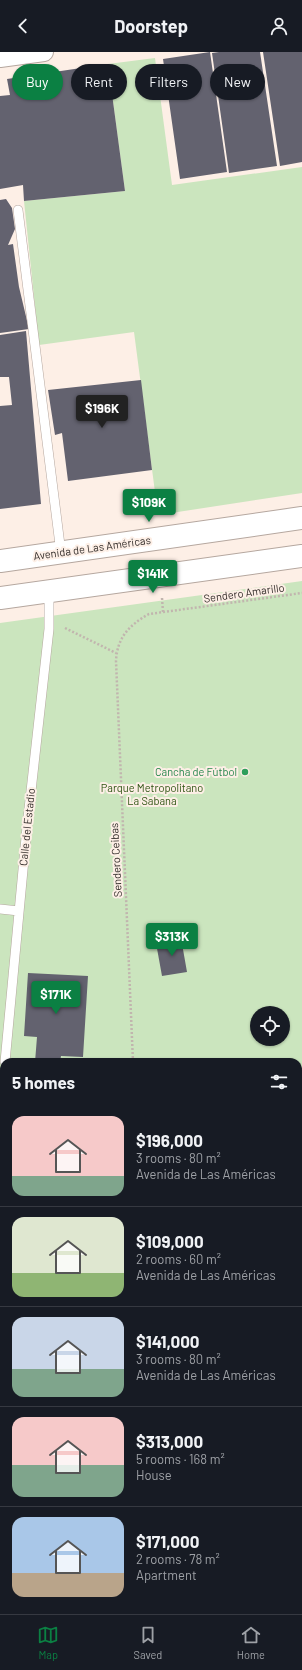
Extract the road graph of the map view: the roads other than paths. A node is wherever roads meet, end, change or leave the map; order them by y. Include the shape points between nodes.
1 (44, 52) edge
2 (0, 58) edge
3 (18, 210) dead end
4 (302, 518) edge
5 (61, 552) junction
6 (302, 556) edge
7 (0, 561) edge
8 (49, 592) junction
9 (0, 598) edge
10 (0, 909) edge
11 (19, 912) junction
12 (5, 1058) edge

1 - 2 street
3 - 5 lane
4 - 5 main road, Avenida de Las Américas
5 - 7 main road, Avenida de Las Américas
6 - 8 main road
8 - 9 main road
8 - 11 lane, Calle del Estadio via 50,620
10 - 11 lane
11 - 12 lane, Calle del Estadio

